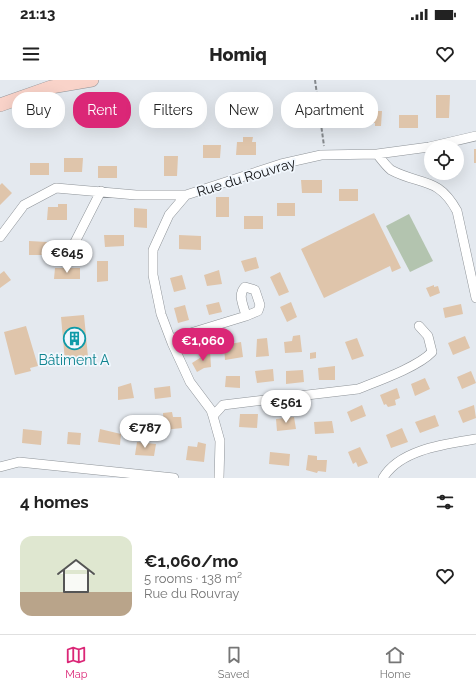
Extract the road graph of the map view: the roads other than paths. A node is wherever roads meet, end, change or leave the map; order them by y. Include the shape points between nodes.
1 (92, 80) edge
2 (51, 83) edge
3 (0, 105) edge
4 (476, 136) edge
5 (376, 154) junction
6 (101, 191) junction
7 (186, 195) junction
8 (0, 237) edge
9 (75, 242) dead end
10 (476, 298) edge
11 (246, 316) dead end
12 (419, 326) dead end
13 (171, 340) junction
14 (213, 416) junction
15 (476, 439) edge
16 (0, 467) edge
17 (174, 478) edge
18 (219, 478) edge
19 (383, 478) edge

1 - 2 street
2 - 3 street
4 - 5 street, Rue du Rouvray via 429,147
5 - 7 street, Rue du Rouvray via 321,155 281,164
5 - 10 street via 390,169 439,188 450,198 457,211
6 - 7 street
6 - 8 street via 56,188 24,204
6 - 9 street
7 - 13 street, Rue du Rouvray via 169,215 153,250 153,275 161,314
11 - 13 street
12 - 14 street via 428,336 432,352 425,359 378,381 358,388 223,405
13 - 14 street, Rue du Rouvray via 190,382
14 - 18 street, Rue du Rouvray via 220,441
15 - 19 street via 416,452
16 - 17 street via 19,462

